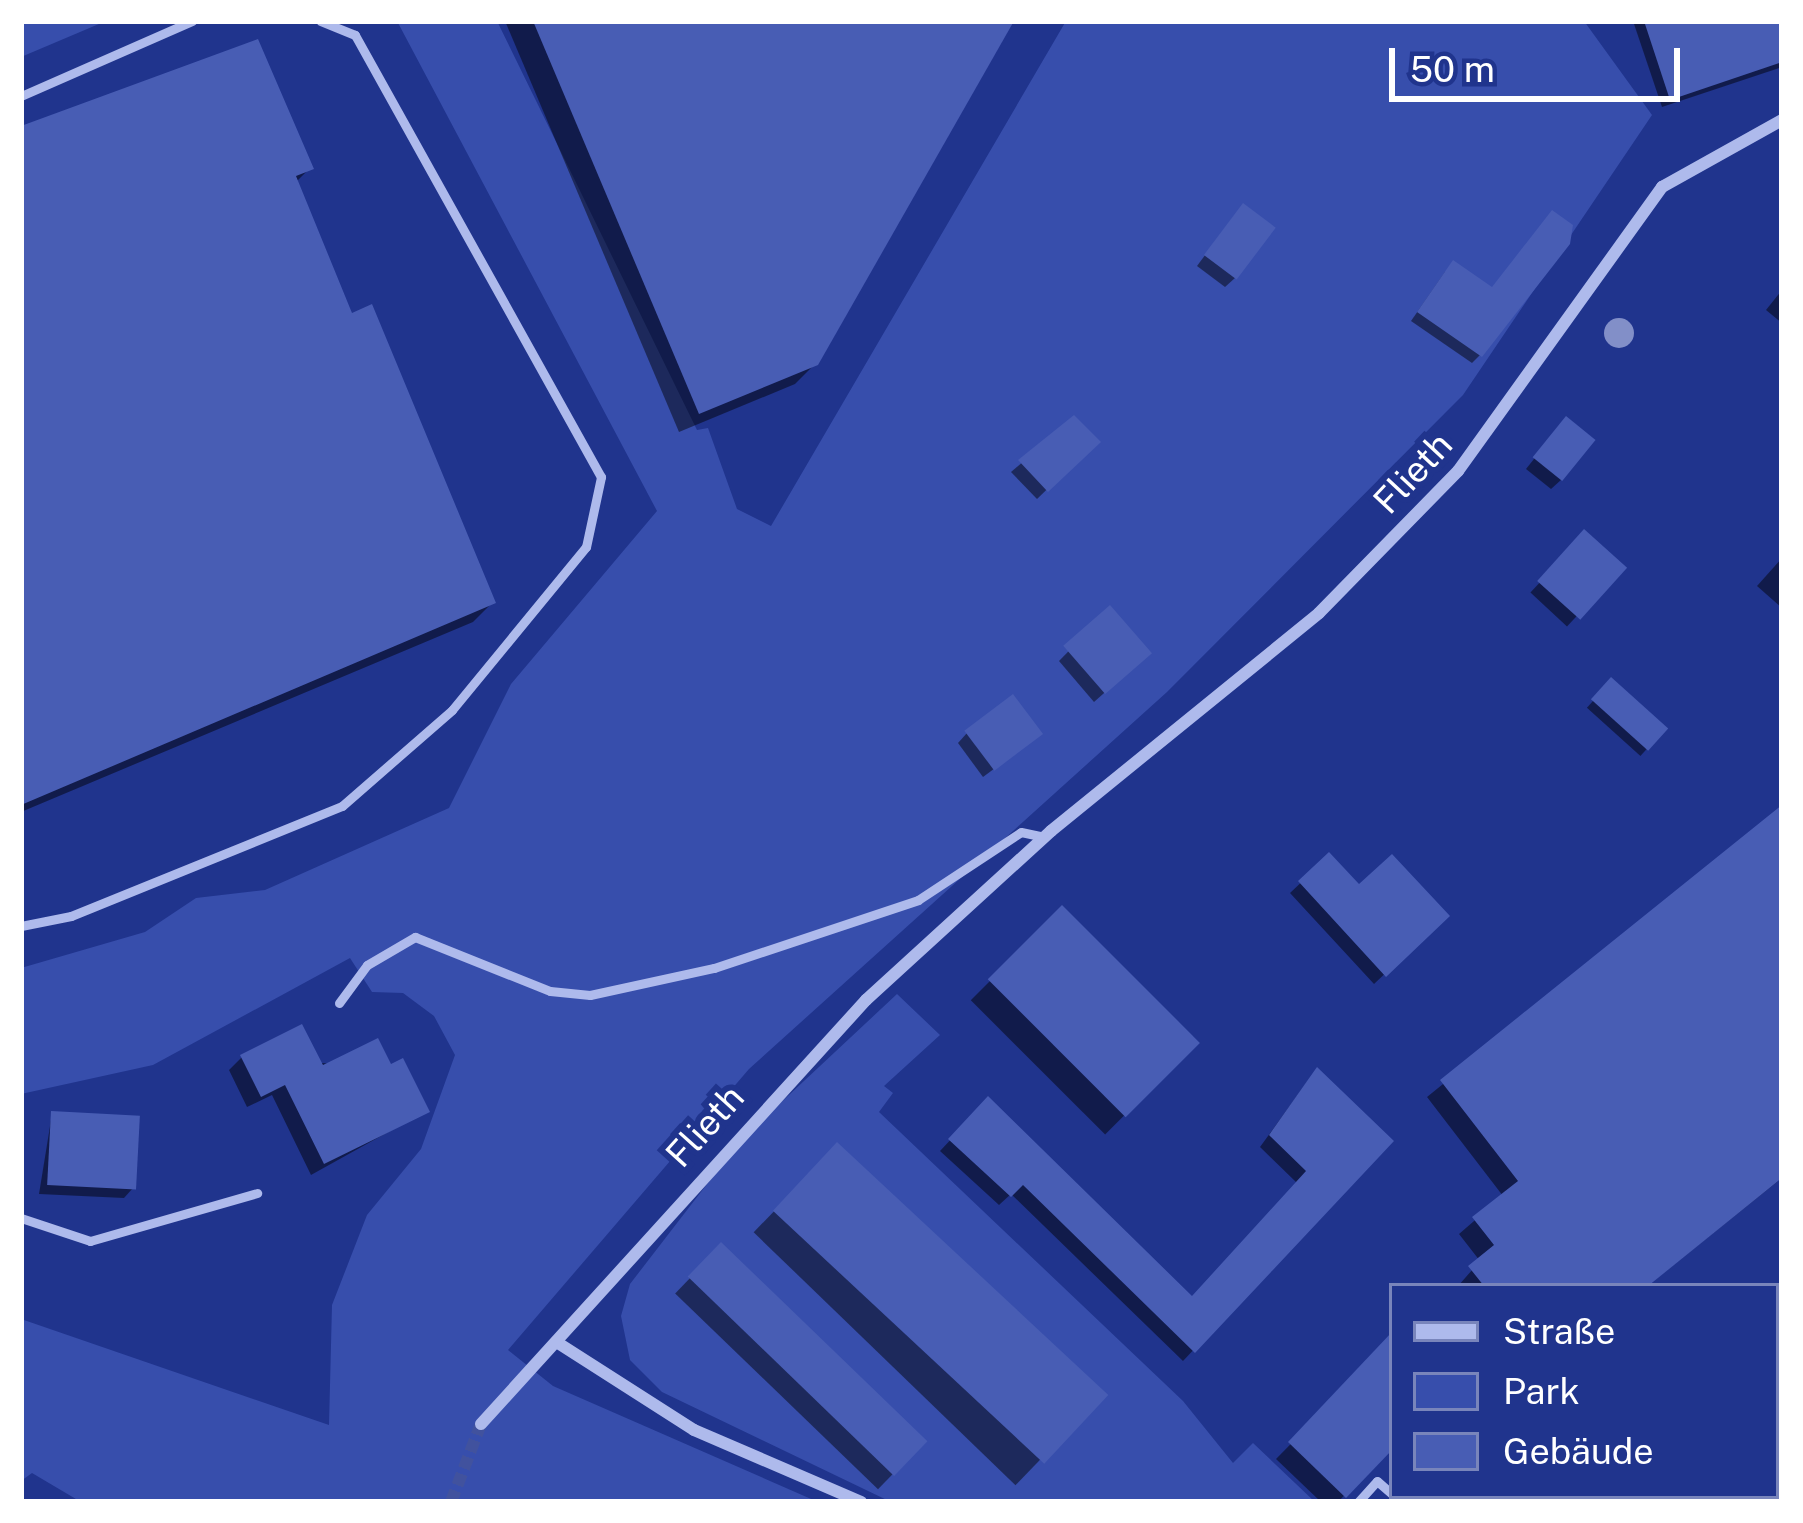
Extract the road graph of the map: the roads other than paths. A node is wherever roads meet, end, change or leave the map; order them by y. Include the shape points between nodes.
1 (192, 21) edge
2 (321, 21) edge
3 (21, 96) edge
4 (1782, 120) edge
5 (1044, 837) junction
6 (21, 926) edge
7 (339, 1003) dead end
8 (257, 1193) dead end
9 (21, 1218) edge
10 (558, 1343) junction
11 (481, 1424) tunnel mouth
12 (1389, 1492) edge
13 (861, 1502) edge
14 (1358, 1502) edge

1 - 3 lane
2 - 6 lane via 355,35 601,477 586,547 452,710 342,806 71,916
4 - 5 street, Flieth via 1662,187 1458,471 1319,613
5 - 7 lane, Flieth via 1021,832 918,900 714,968 590,994 550,991 415,938 367,965
5 - 10 street, Flieth via 736,1133
8 - 9 lane via 90,1240
10 - 11 street, Flieth
10 - 13 street via 694,1430
12 - 14 lane via 1377,1481

